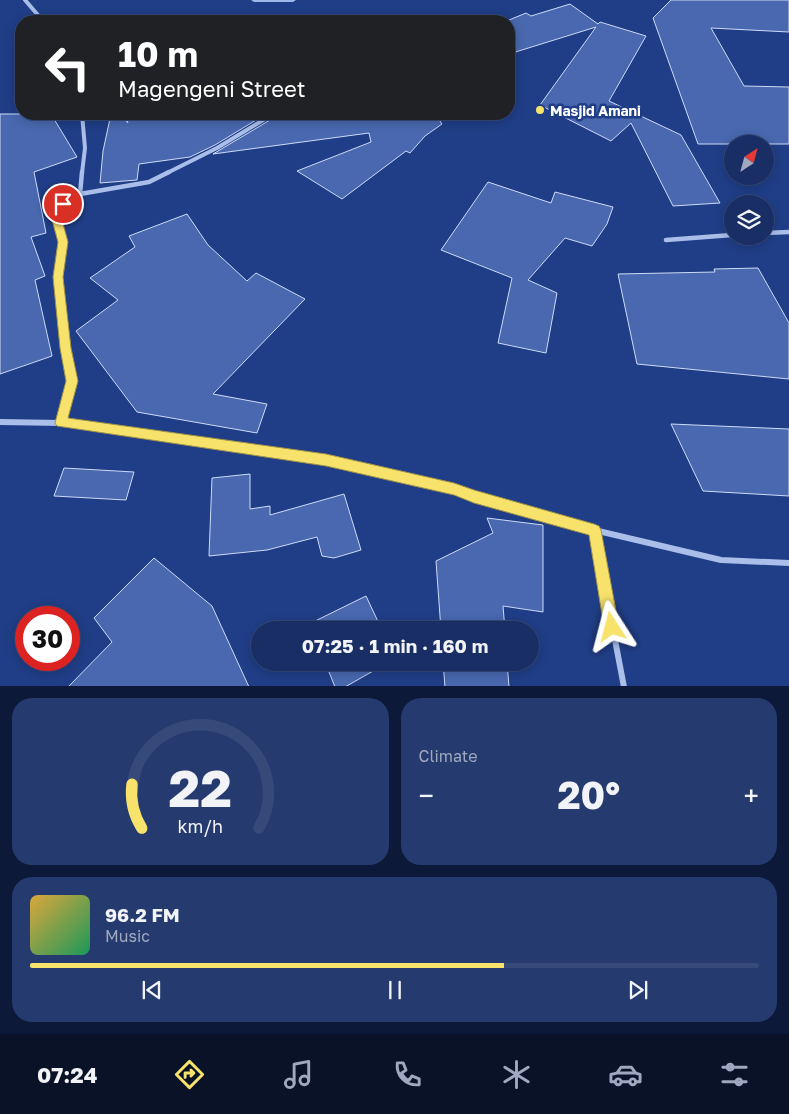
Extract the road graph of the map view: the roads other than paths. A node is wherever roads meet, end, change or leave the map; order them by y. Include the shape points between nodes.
1 (25, 0) edge
2 (39, 15) edge
3 (83, 120) edge
4 (263, 120) edge
5 (80, 194) junction
6 (789, 232) edge
7 (774, 233) edge
8 (724, 236) edge
9 (666, 240) dead end
10 (0, 422) edge
11 (61, 423) junction
12 (594, 530) junction
13 (789, 563) edge
14 (624, 686) edge

1 - 2 street
3 - 5 street via 85,148
4 - 5 street via 217,148 149,182
5 - 11 street via 63,204 57,220 63,242 58,277 65,348 72,381
6 - 7 street
8 - 9 street
10 - 11 street
11 - 12 street via 326,460 454,489
12 - 13 street via 722,560
12 - 14 street

